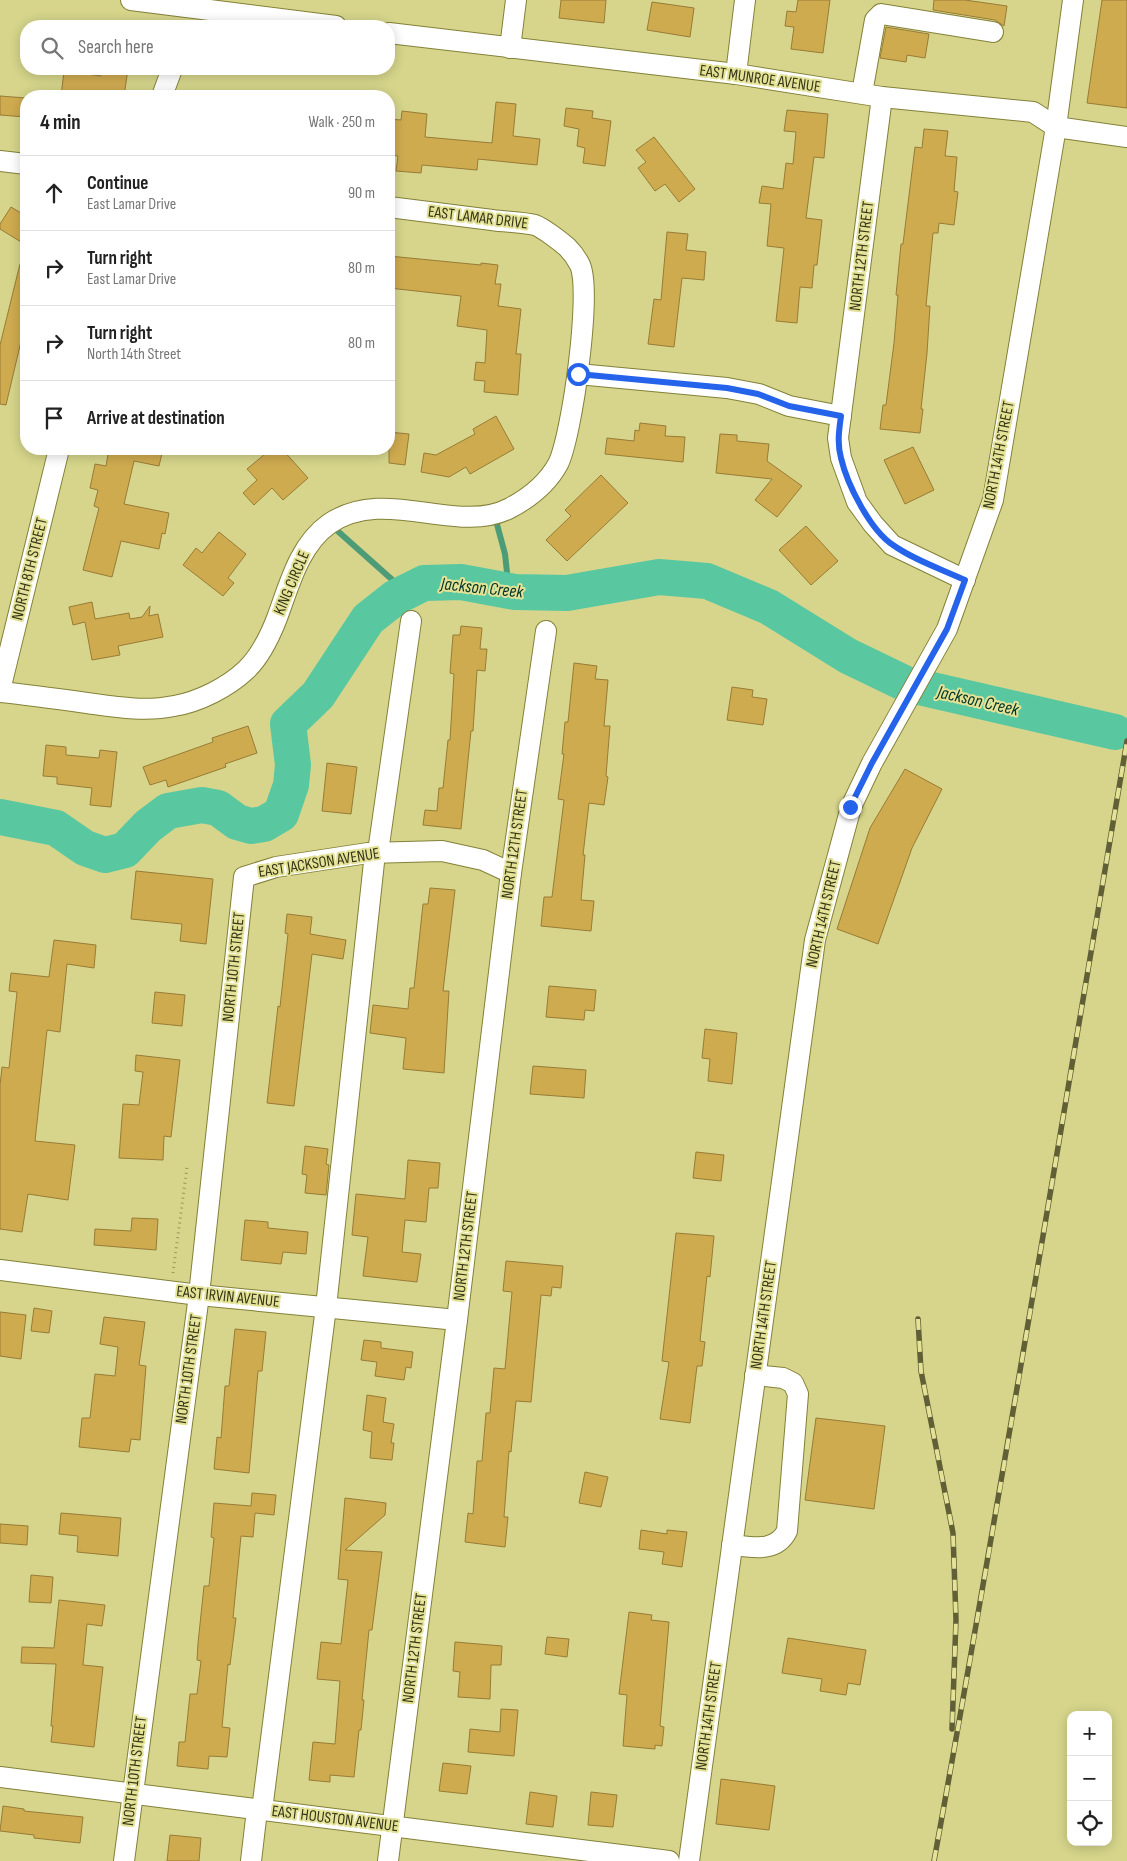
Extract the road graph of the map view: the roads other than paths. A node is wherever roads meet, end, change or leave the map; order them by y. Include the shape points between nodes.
1 (131, 0) edge
2 (516, 0) edge
3 (745, 0) edge
4 (1074, 0) edge
5 (193, 12) edge
6 (275, 20) edge
7 (993, 32) dead end
8 (395, 34) edge
9 (510, 48) junction
10 (736, 74) junction
11 (170, 75) edge
12 (164, 90) edge
13 (862, 93) junction
14 (882, 96) junction
15 (1056, 126) junction
16 (1127, 137) edge
17 (0, 161) edge
18 (20, 163) edge
19 (395, 208) edge
20 (578, 374) junction
21 (841, 416) junction
22 (58, 455) edge
23 (965, 580) junction
24 (411, 621) dead end
25 (546, 631) dead end
26 (0, 691) edge
27 (376, 853) junction
28 (511, 873) junction
29 (244, 876) joint
30 (0, 1270) edge
31 (199, 1295) junction
32 (326, 1307) junction
33 (457, 1320) junction
34 (756, 1375) junction
35 (732, 1545) junction
36 (0, 1777) edge
37 (132, 1794) junction
38 (259, 1810) junction
39 (392, 1826) junction
40 (124, 1861) edge
41 (251, 1861) edge
42 (388, 1861) edge
43 (669, 1861) edge
44 (689, 1861) edge

1 - 5 street
2 - 9 street
3 - 10 street
4 - 15 street, NORTH 14TH STREET
5 - 6 street
7 - 13 street via 881,14 875,20
8 - 9 street, EAST MUNROE AVENUE
9 - 10 street, EAST MUNROE AVENUE
10 - 13 street, EAST MUNROE AVENUE
11 - 12 street
13 - 14 street, EAST MUNROE AVENUE
14 - 15 street, EAST MUNROE AVENUE via 1033,112
14 - 21 street, NORTH 12TH STREET
15 - 16 street, EAST MUNROE AVENUE
15 - 23 street, NORTH 14TH STREET via 993,500
17 - 18 street
19 - 20 street, EAST LAMAR DRIVE via 538,226 567,248 580,265 583,291
20 - 21 street via 727,388 758,394 789,406
20 - 26 street, KING CIRCLE via 559,463 546,482 507,510 483,516 375,508 350,513 329,524 311,540 299,562 268,640 247,669 204,697 176,706 128,708
21 - 23 street via 838,438 841,458 857,502 873,524 892,545
22 - 26 street, NORTH 8TH STREET
23 - 34 street, NORTH 14TH STREET via 932,659 850,807 815,940
24 - 27 street
25 - 28 street, NORTH 12TH STREET
27 - 28 street, EAST JACKSON AVENUE via 442,851 483,860
27 - 29 street, EAST JACKSON AVENUE
27 - 32 street
28 - 33 street, NORTH 12TH STREET
29 - 31 street, NORTH 10TH STREET
30 - 31 street, EAST IRVIN AVENUE
31 - 32 street, EAST IRVIN AVENUE
31 - 37 street, NORTH 10TH STREET
32 - 33 street, EAST IRVIN AVENUE
32 - 38 street
33 - 39 street, NORTH 12TH STREET
34 - 35 street, NORTH 14TH STREET
34 - 35 street via 783,1378 793,1383 798,1394 787,1531 778,1542 767,1547
35 - 44 street, NORTH 14TH STREET
36 - 37 street, EAST HOUSTON AVENUE
37 - 38 street, EAST HOUSTON AVENUE
37 - 40 street, NORTH 10TH STREET
38 - 39 street, EAST HOUSTON AVENUE
38 - 41 street
39 - 42 street, NORTH 12TH STREET
39 - 43 street, EAST HOUSTON AVENUE

